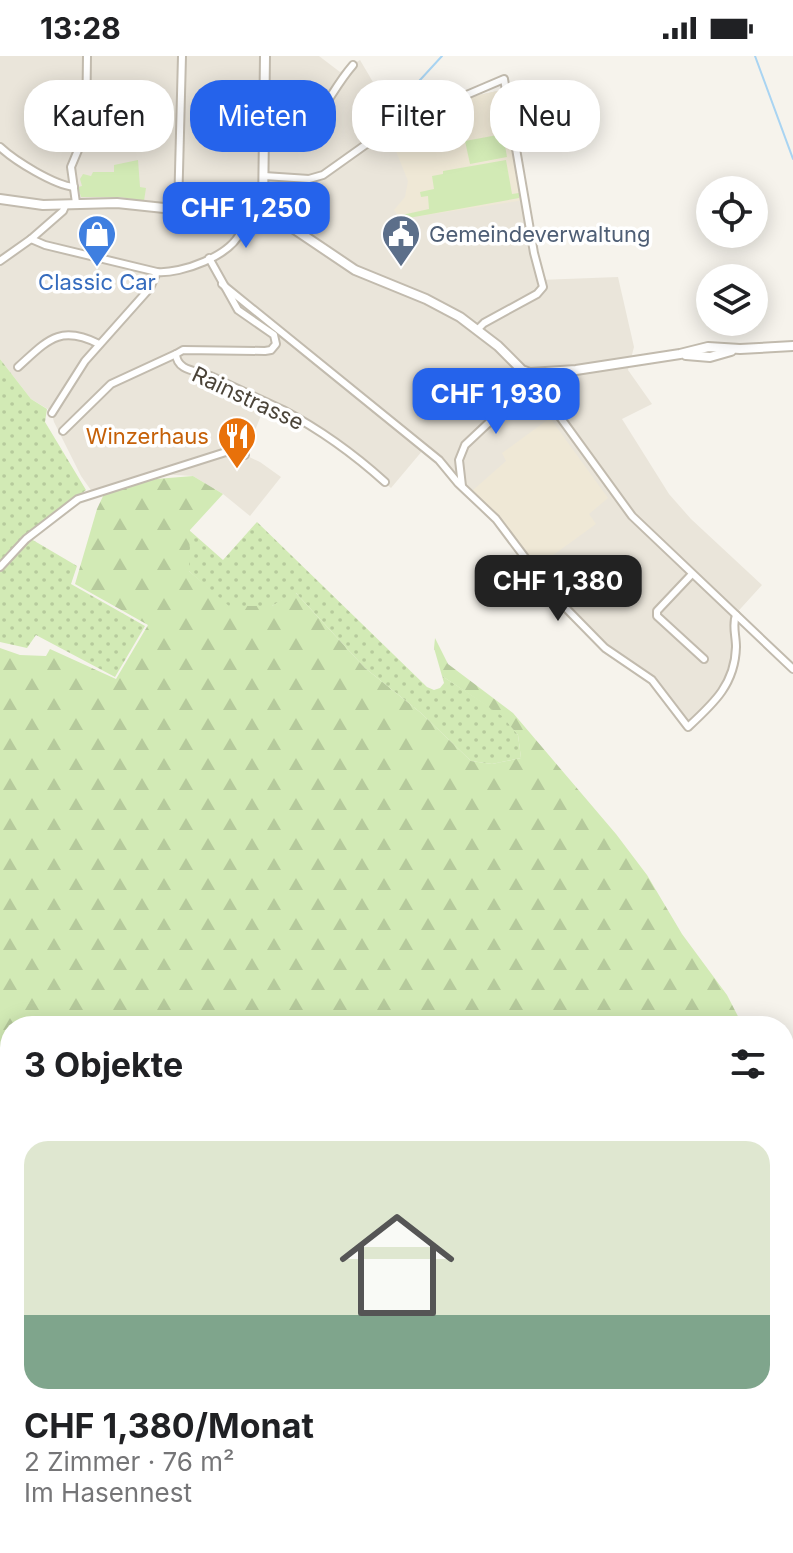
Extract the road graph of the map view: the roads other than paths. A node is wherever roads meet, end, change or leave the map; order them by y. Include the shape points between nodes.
1 (87, 56) edge
2 (182, 56) edge
3 (265, 56) edge
4 (353, 65) dead end
5 (265, 80) edge
6 (336, 88) edge
7 (0, 147) edge
8 (264, 152) edge
9 (4, 156) edge
10 (264, 176) junction
11 (74, 187) junction
12 (0, 199) edge
13 (76, 203) junction
14 (66, 204) junction
15 (263, 208) junction
16 (178, 210) junction
17 (243, 211) junction
18 (31, 239) junction
19 (209, 258) junction
20 (0, 261) edge
21 (157, 272) junction
22 (222, 284) junction
23 (478, 329) junction
24 (99, 344) junction
25 (793, 346) edge
26 (176, 354) junction
27 (18, 367) dead end
28 (537, 374) junction
29 (52, 413) dead end
30 (63, 431) dead end
31 (245, 455) dead end
32 (385, 482) dead end
33 (462, 486) junction
34 (0, 567) edge
35 (692, 574) junction
36 (736, 615) junction
37 (704, 659) dead end
38 (793, 669) edge

1 - 11 street via 86,131 71,167
2 - 16 street
3 - 5 street
4 - 6 street
7 - 9 street
8 - 10 street
9 - 11 street
10 - 15 street
10 - 23 street via 323,175 389,128 504,79 543,287
11 - 13 street
12 - 14 street
13 - 14 street
13 - 16 street
14 - 18 street
15 - 17 street
15 - 23 street via 355,270 440,305
16 - 17 street
17 - 19 street via 239,235
18 - 20 street
18 - 21 street
19 - 21 street via 171,273
19 - 22 street, Rainstrasse
21 - 24 street via 150,288
22 - 26 street, Rainstrasse via 238,310 274,335 274,348 192,349
22 - 33 street via 415,439
23 - 28 street via 522,370
24 - 27 street via 60,335
24 - 29 street
25 - 28 street via 708,347
26 - 30 street via 111,384
26 - 32 street, Rainstrasse via 180,366 211,375 297,418
28 - 33 street via 465,445 459,460
28 - 35 street via 544,395 618,499
31 - 34 street via 226,452 78,499 26,539
33 - 36 street via 496,519 569,613 605,648 652,680 688,727 730,681
35 - 36 street
35 - 37 street via 657,616
36 - 38 street

